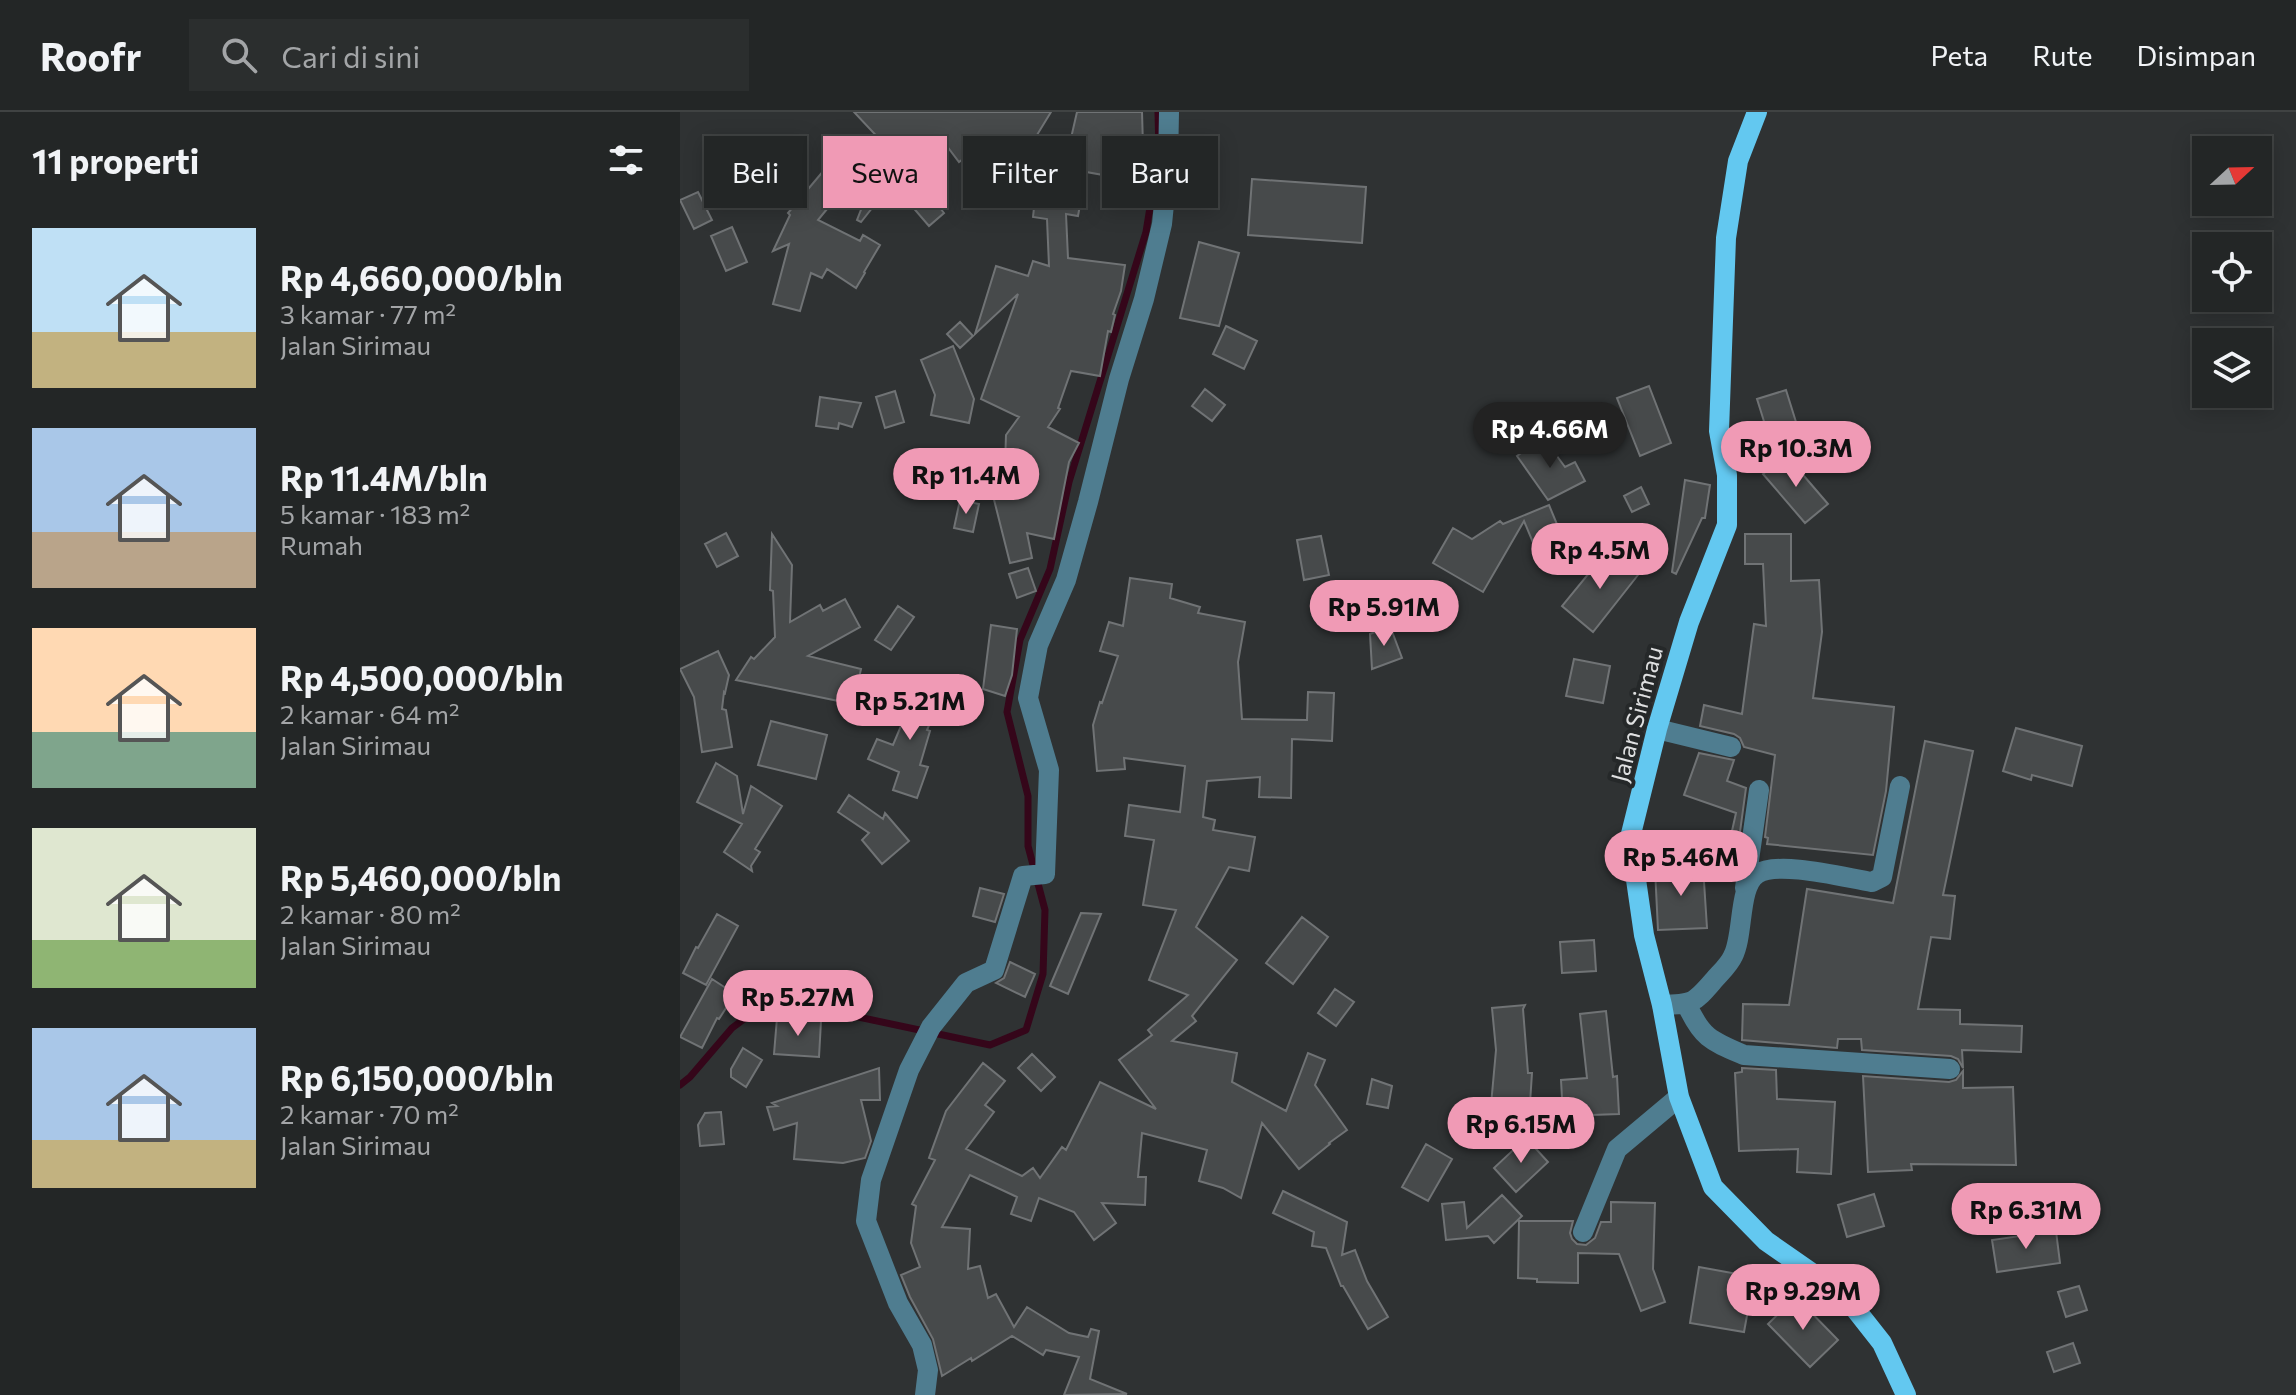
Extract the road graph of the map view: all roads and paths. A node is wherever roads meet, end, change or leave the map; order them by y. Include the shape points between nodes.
1 (1169, 112) edge
2 (1757, 112) edge
3 (1657, 729) junction
4 (1731, 747) dead end
5 (1900, 786) dead end
6 (1759, 790) dead end
7 (1748, 885) junction
8 (1662, 1005) junction
9 (1687, 1005) junction
10 (1950, 1069) dead end
11 (1679, 1097) junction
12 (1583, 1232) dead end
13 (925, 1395) edge
14 (1906, 1395) edge

1 - 13 street via 1162,224 1144,299 1066,580 1038,645 1028,698 1049,770 1045,874 1023,876 994,970 966,983 926,1036 871,1180 866,1221 898,1303 922,1345 928,1370
2 - 3 main road, Jalan Sirimau via 1738,161 1726,238 1719,431 1727,475 1727,525 1689,622
3 - 4 street
3 - 8 main road, Jalan Sirimau via 1630,838 1644,935
5 - 7 street via 1879,880 1783,868 1756,874
6 - 7 street via 1744,888
7 - 9 street via 1734,955
8 - 9 street
8 - 11 main road, Jalan Sirimau
9 - 10 street via 1698,1028 1744,1055
11 - 12 street via 1617,1149
11 - 14 main road, Jalan Sirimau via 1713,1187 1766,1241 1845,1296 1882,1343

